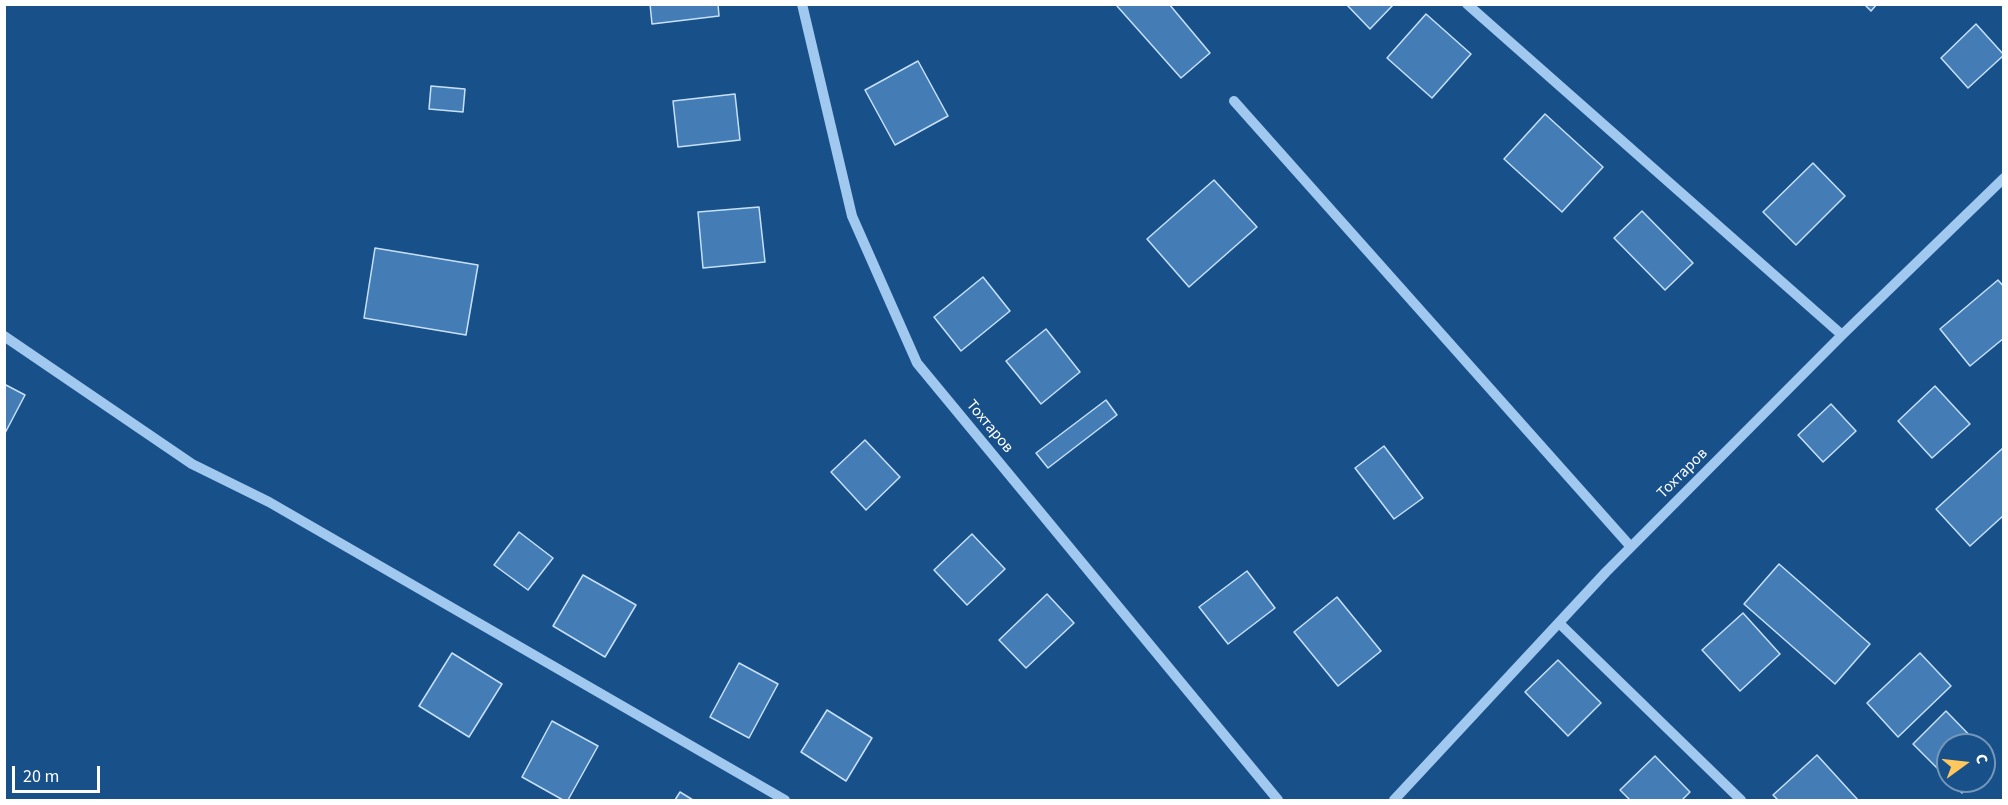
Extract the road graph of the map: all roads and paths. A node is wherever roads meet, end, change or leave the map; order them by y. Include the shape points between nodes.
1 (802, 4) edge
2 (1467, 4) edge
3 (1234, 101) dead end
4 (2004, 178) edge
5 (1842, 334) junction
6 (4, 336) edge
7 (1631, 547) junction
8 (1559, 623) junction
9 (785, 801) edge
10 (1278, 801) edge
11 (1394, 801) edge
12 (1741, 801) edge

1 - 10 street, Тохтаров via 852,216 917,363
2 - 5 street
3 - 7 street
4 - 5 street, Тохтаров
5 - 7 street, Тохтаров
6 - 9 street via 192,464 269,502
7 - 8 street, Тохтаров
8 - 11 street, Тохтаров
8 - 12 street

